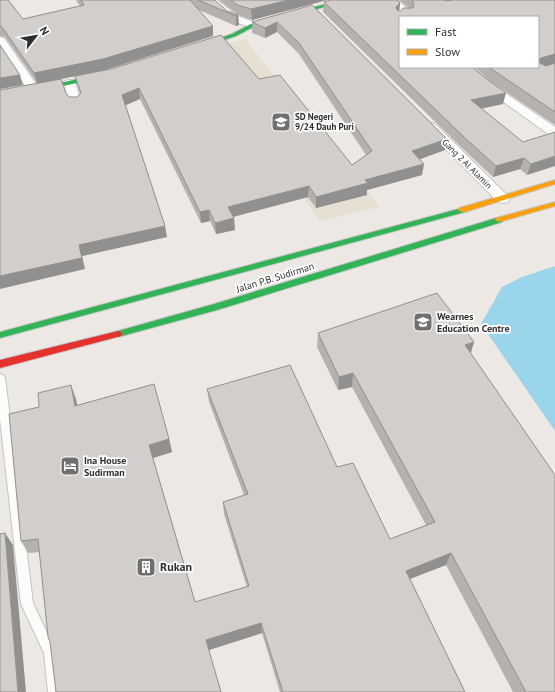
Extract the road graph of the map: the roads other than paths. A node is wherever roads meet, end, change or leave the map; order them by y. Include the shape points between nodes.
1 (210, 0) edge
2 (347, 0) edge
3 (392, 0) edge
4 (313, 9) junction
5 (404, 16) edge
6 (399, 18) edge
7 (324, 20) edge
8 (253, 24) junction
9 (399, 26) edge
10 (223, 39) junction
11 (0, 40) edge
12 (232, 50) edge
13 (186, 51) edge
14 (467, 68) edge
15 (115, 72) edge
16 (69, 83) junction
17 (34, 90) junction
18 (0, 94) edge
19 (76, 103) edge
20 (422, 118) edge
21 (555, 133) edge
22 (555, 182) edge
23 (503, 199) junction
24 (555, 204) edge
25 (398, 239) junction
26 (0, 335) edge
27 (0, 364) edge
28 (0, 378) edge
29 (54, 692) edge

1 - 8 street via 233,18
2 - 4 street
3 - 5 street via 406,12
4 - 7 street
4 - 8 street
6 - 9 street via 395,21
8 - 10 street
10 - 12 street
10 - 13 street
11 - 17 street
14 - 21 street
15 - 16 street
16 - 17 street
16 - 19 street
17 - 18 street
20 - 23 street, Gang 2 Al Alamin
22 - 23 street, Jalan P.B. Sudirman
23 - 25 street, Jalan P.B. Sudirman
24 - 25 street, Jalan P.B. Sudirman
25 - 26 street, Jalan P.B. Sudirman
25 - 27 street, Jalan P.B. Sudirman via 260,294
28 - 29 lane via 27,604 50,652

